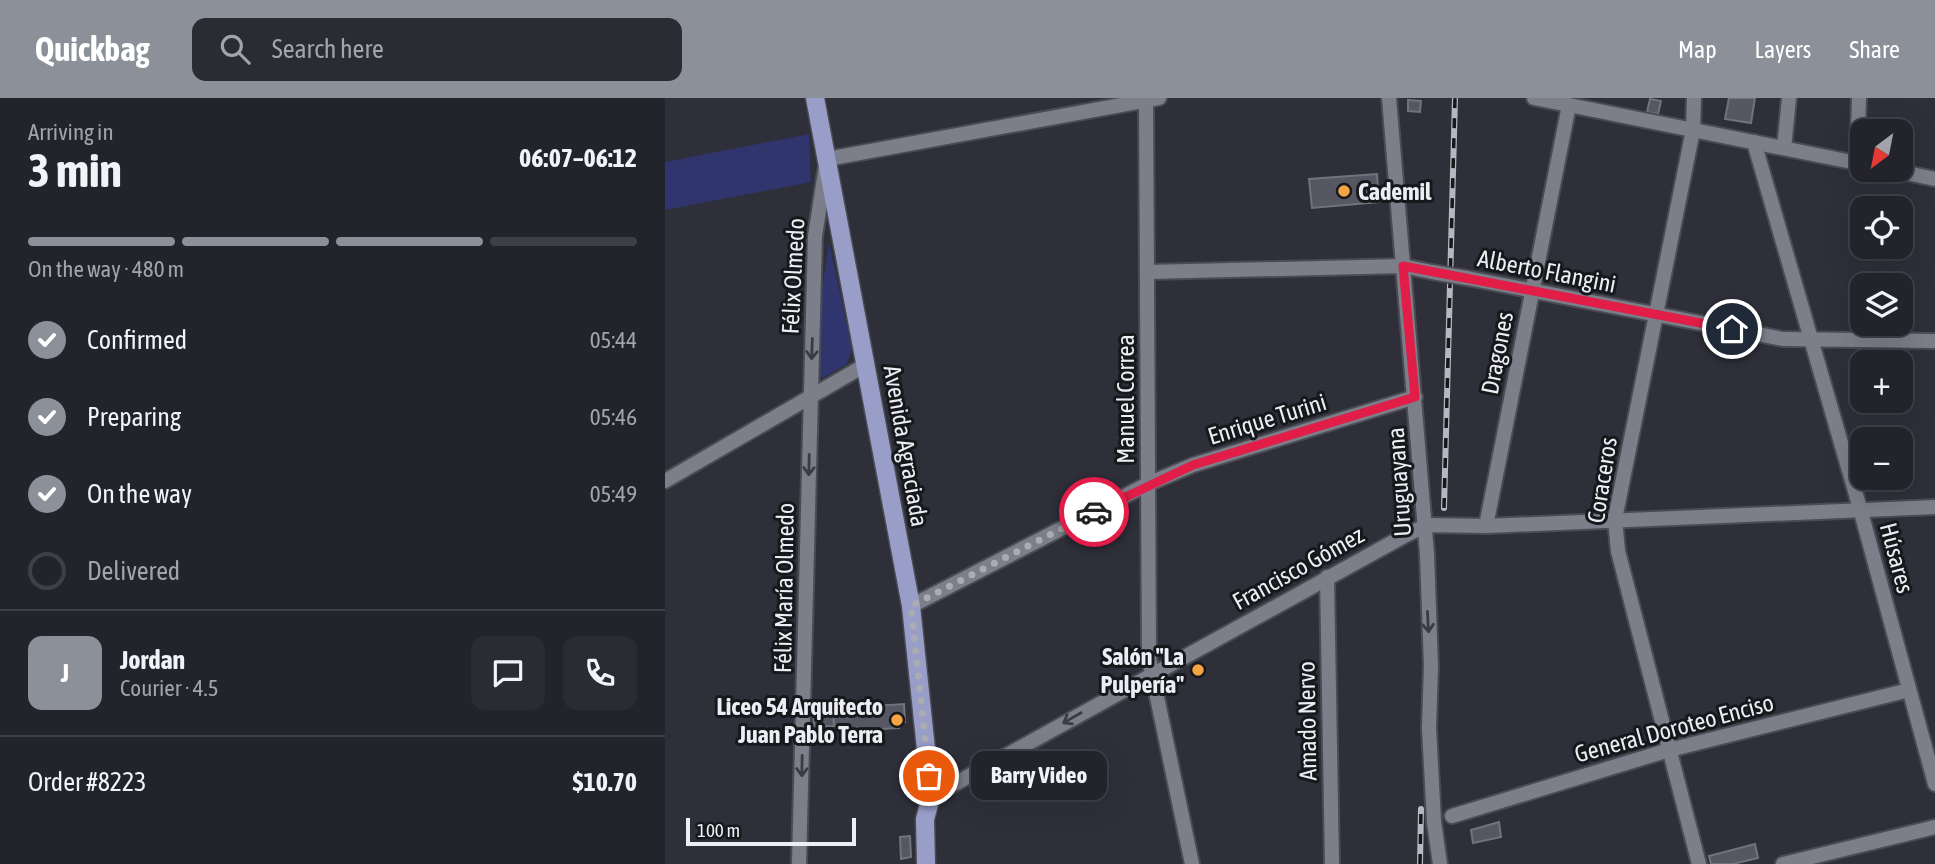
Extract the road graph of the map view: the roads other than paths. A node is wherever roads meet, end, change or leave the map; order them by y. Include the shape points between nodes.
1 (815, 98) edge
2 (1389, 98) edge
3 (1534, 98) edge
4 (1694, 98) edge
5 (1790, 98) edge
6 (1859, 98) edge
7 (1151, 99) edge
8 (1569, 105) junction
9 (1859, 119) edge
10 (1693, 131) junction
11 (1753, 142) junction
12 (1784, 148) junction
13 (827, 159) junction
14 (1850, 161) edge
15 (1913, 174) edge
16 (1935, 179) edge
17 (1403, 266) junction
18 (1148, 272) junction
19 (1532, 292) junction
20 (1655, 315) junction
21 (1811, 341) junction
22 (1935, 341) edge
23 (867, 364) junction
24 (811, 397) junction
25 (1415, 397) junction
26 (665, 481) edge
27 (1148, 484) junction
28 (1935, 507) edge
29 (1861, 512) junction
30 (1615, 519) junction
31 (1427, 525) junction
32 (1486, 526) junction
33 (1327, 577) junction
34 (911, 606) junction
35 (1153, 673) junction
36 (1909, 690) junction
37 (1669, 750) junction
38 (1935, 784) edge
39 (930, 801) junction
40 (1452, 816) dead end
41 (1935, 827) edge
42 (799, 864) edge
43 (926, 864) edge
44 (936, 864) edge
45 (1192, 864) edge
46 (1332, 864) edge
47 (1440, 864) edge
48 (1699, 864) edge
49 (1783, 864) edge

1 - 13 main road, Avenida Agraciada
2 - 17 street, Uruguayana
3 - 8 street
4 - 10 street, Coraceros
5 - 12 street
6 - 9 street
7 - 13 street
7 - 18 street, Manuel Correa
8 - 10 street
8 - 19 street, Dragones
10 - 11 street
10 - 20 street, Coraceros
11 - 12 street
11 - 21 street, Húsares
12 - 14 street
13 - 23 main road, Avenida Agraciada
13 -> 24 street, Félix Olmedo via 815,236
15 - 16 street
17 - 18 street, Alberto Flangini
17 - 19 street, Alberto Flangini, bridge
17 - 25 street, Uruguayana
18 - 27 street, Manuel Correa
19 - 20 street, Alberto Flangini
19 - 32 street, Dragones
20 - 21 street, Alberto Flangini
20 - 30 street, Coraceros
21 - 22 street, Alberto Flangini
21 - 29 street, Húsares
23 - 24 street
23 - 34 main road, Avenida Agraciada
24 - 26 street
24 -> 42 street, Félix María Olmedo
25 - 27 street, Enrique Turini via 1193,465
25 - 31 street, Uruguayana
27 - 34 street, Enrique Turini
27 - 35 street, Manuel Correa via 1149,659
28 - 29 street, Francisco Gómez
29 - 30 street, Francisco Gómez
29 - 36 street, Húsares
30 - 32 street, Francisco Gómez
30 - 37 street, Coraceros via 1618,551
31 - 32 street, Francisco Gómez
31 - 33 street, Francisco Gómez
31 -> 47 street, Uruguayana, bridge via 1429,728
33 - 35 street, Francisco Gómez
33 - 46 street, Amado Nervo
34 - 39 main road, Avenida Agraciada
35 -> 39 street, Francisco Gómez
35 - 45 street, Manuel Correa
36 - 37 street, General Doroteo Enciso
36 - 38 street, Húsares
37 - 40 street, General Doroteo Enciso
37 - 48 street, Coraceros
39 - 43 main road, Avenida Agraciada via 925,819
39 - 44 main road, Avenida Agraciada via 935,816
41 - 49 street

